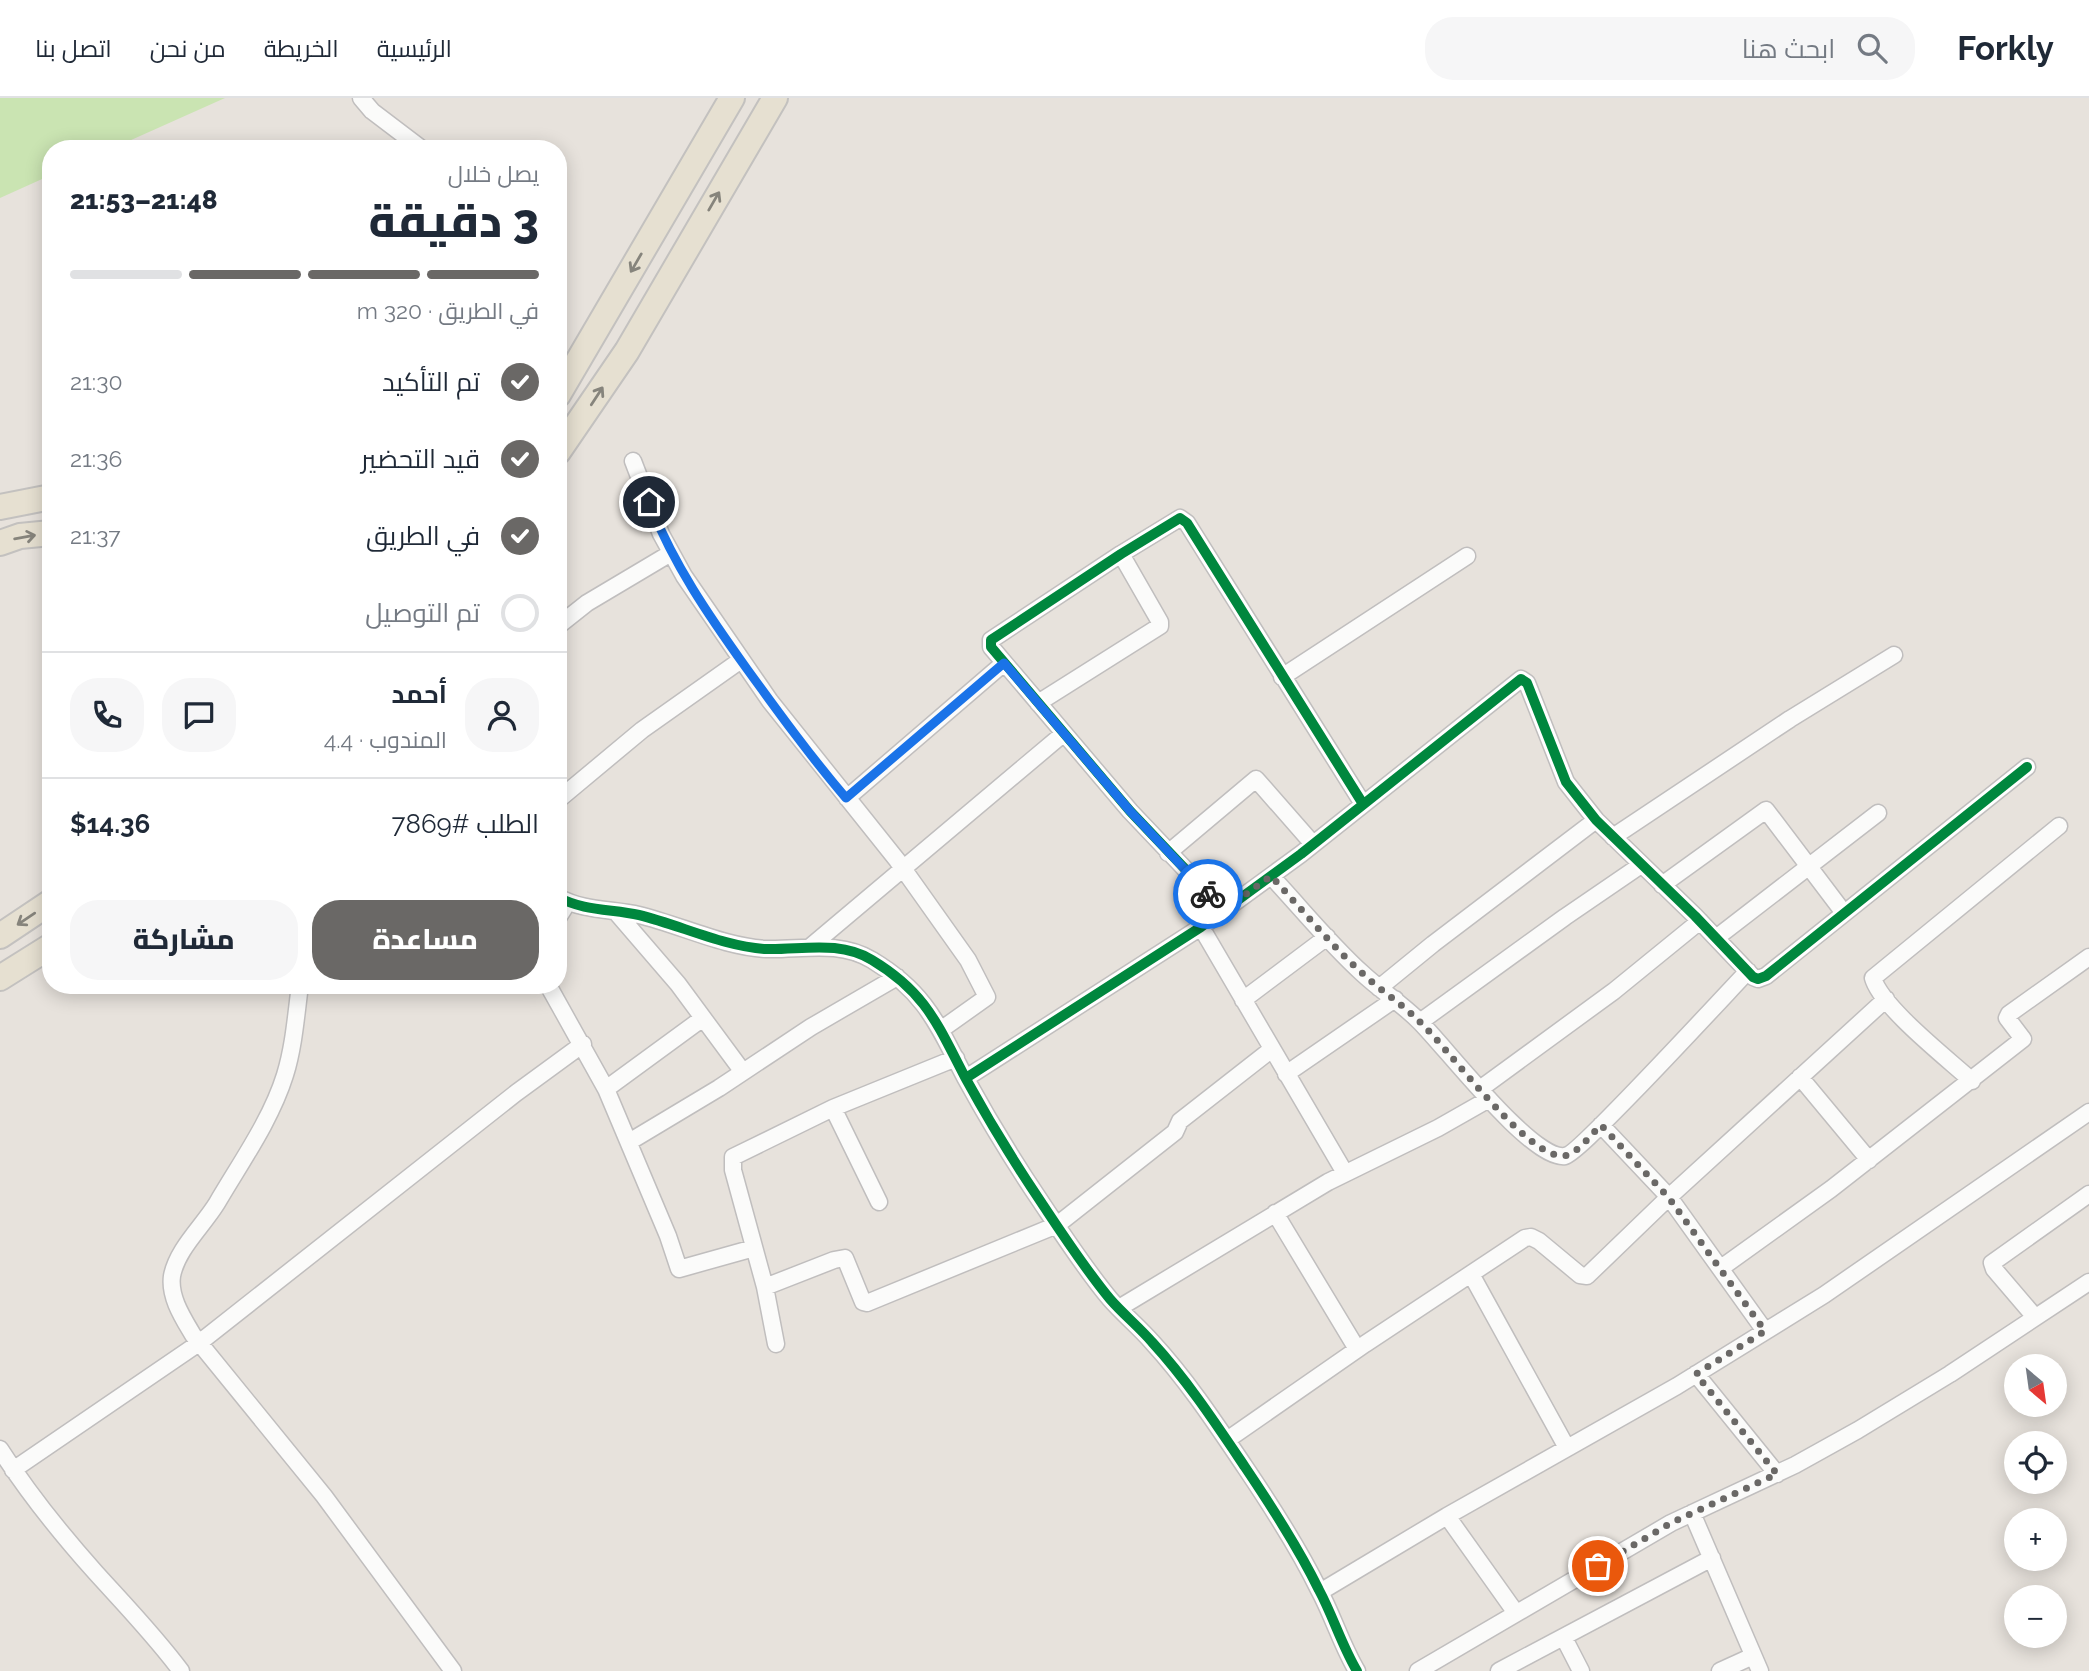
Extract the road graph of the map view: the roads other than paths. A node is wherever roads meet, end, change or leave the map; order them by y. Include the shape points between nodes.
1 (361, 98) edge
2 (732, 98) edge
3 (775, 98) edge
4 (410, 140) edge
5 (567, 380) edge
6 (567, 439) edge
7 (633, 461) dead end
8 (42, 500) edge
9 (0, 507) edge
10 (42, 534) edge
11 (0, 543) edge
12 (671, 553) junction
13 (1121, 554) junction
14 (1467, 556) dead end
15 (567, 619) edge
16 (1894, 655) dead end
17 (741, 660) junction
18 (1004, 663) junction
19 (1282, 677) junction
20 (1038, 703) junction
21 (1063, 734) junction
22 (2027, 767) dead end
23 (567, 792) edge
24 (846, 798) junction
25 (1363, 804) junction
26 (1878, 813) dead end
27 (1596, 820) junction
28 (2059, 826) dead end
29 (1613, 837) junction
30 (1313, 844) junction
31 (1168, 853) junction
32 (1641, 865) junction
33 (1809, 866) junction
34 (904, 870) junction
35 (1271, 876) junction
36 (1662, 885) junction
37 (567, 901) edge
38 (42, 908) edge
39 (1224, 910) junction
40 (616, 912) junction
41 (1844, 913) junction
42 (1700, 921) junction
43 (1201, 927) junction
44 (0, 936) edge
45 (1328, 937) junction
46 (1716, 938) junction
47 (810, 947) junction
48 (42, 952) edge
49 (2089, 957) edge
50 (1748, 971) junction
51 (897, 977) junction
52 (0, 978) edge
53 (1379, 988) junction
54 (299, 994) edge
55 (553, 994) edge
56 (1395, 999) junction
57 (1886, 999) junction
58 (1243, 1000) junction
59 (703, 1018) junction
60 (1420, 1022) junction
61 (942, 1029) junction
62 (583, 1044) junction
63 (1272, 1049) junction
64 (956, 1058) junction
65 (743, 1072) junction
66 (1286, 1074) junction
67 (1800, 1077) junction
68 (966, 1079) junction
69 (1972, 1081) junction
70 (606, 1088) junction
71 (1485, 1094) junction
72 (834, 1108) junction
73 (2089, 1112) edge
74 (1601, 1125) junction
75 (629, 1142) junction
76 (1869, 1160) junction
77 (1345, 1173) junction
78 (2089, 1194) edge
79 (1669, 1198) junction
80 (879, 1202) dead end
81 (1275, 1213) junction
82 (1057, 1225) junction
83 (754, 1248) junction
84 (1721, 1268) junction
85 (1471, 1273) junction
86 (2089, 1282) edge
87 (765, 1287) junction
88 (1119, 1308) junction
89 (2035, 1317) junction
90 (1765, 1331) junction
91 (200, 1343) junction
92 (776, 1344) dead end
93 (1357, 1349) junction
94 (1696, 1374) junction
95 (1227, 1440) junction
96 (1567, 1448) junction
97 (0, 1449) edge
98 (13, 1470) junction
99 (1777, 1474) junction
100 (1692, 1513) junction
101 (1447, 1516) junction
102 (1712, 1558) junction
103 (1320, 1591) junction
104 (1516, 1613) junction
105 (1564, 1638) junction
106 (1753, 1656) junction
107 (181, 1671) edge
108 (453, 1671) edge
109 (1357, 1671) edge
110 (1418, 1671) edge
111 (1499, 1671) edge
112 (1581, 1671) edge
113 (1720, 1671) edge
114 (1760, 1671) edge

1 - 4 street
2 -> 5 main road
6 -> 3 main road via 626,351
7 - 12 street
8 - 9 main road
11 -> 10 main road
12 - 15 street
12 - 17 street
13 - 18 street via 991,640
13 - 19 street via 1181,518
13 - 20 street via 1160,626
14 - 19 street
16 - 29 street
17 - 23 street via 642,730
17 - 24 street
18 - 20 street
18 - 24 street
19 - 25 street
20 - 21 street
21 - 31 street
21 - 34 street
22 - 41 street
24 - 34 street
25 - 27 street via 1521,679 1527,683 1566,782
25 - 30 street
26 - 33 street
27 - 29 street
27 - 53 street
28 - 57 street via 1874,975
29 - 32 street
30 - 31 street via 1256,779
30 - 35 street
31 - 39 street
32 - 36 street
32 - 60 street
33 - 36 street via 1766,810
33 - 41 street
33 - 46 street
34 - 47 street
34 - 61 street via 968,960 986,994 984,1001
35 - 39 street
35 - 45 street
36 - 42 street
37 - 40 street
38 -> 44 main road
39 - 43 street
40 - 47 street via 740,945
40 - 59 street
41 - 50 street via 1766,976 1758,979
42 - 46 street
42 - 71 street
43 - 58 street
43 - 68 street
45 - 53 street
45 - 58 street
46 - 50 street
47 - 51 street via 854,952
48 - 52 main road
49 - 69 street via 2009,1014 2007,1018 2023,1039
50 - 74 street
51 - 61 street
51 - 65 street
53 - 56 street
54 - 91 street via 291,1053 280,1087 174,1271 173,1294
55 - 62 street
56 - 60 street
56 - 66 street
57 - 67 street
57 - 69 street
58 - 63 street
59 - 65 street
59 - 70 street
60 - 71 street
61 - 64 street
62 - 70 street
62 - 91 street
63 - 66 street
63 - 82 street
64 - 68 street
64 - 72 street
65 - 75 street
66 - 77 street
67 - 76 street
67 - 79 street
68 - 82 street
69 - 76 street
70 - 75 street
71 - 74 street via 1534,1142 1563,1157
71 - 77 street via 1438,1128
72 - 80 street
72 - 83 street via 733,1157
73 - 90 street
74 - 79 street
75 - 83 street via 678,1269
76 - 84 street
77 - 81 street
78 - 89 street via 1992,1263
79 - 84 street
79 - 85 street via 1587,1276 1531,1237
81 - 88 street
81 - 93 street
82 - 87 street via 867,1303 842,1257
82 - 88 street
83 - 87 street
84 - 90 street
85 - 93 street
85 - 96 street
86 - 89 street
87 - 92 street
88 - 95 street via 1154,1343
89 - 99 street via 1892,1409
90 - 94 street
91 - 98 street
91 - 108 street via 324,1496
93 - 95 street
94 - 96 street
94 - 99 street
95 - 103 street
96 - 101 street
97 - 98 street
98 - 107 street
99 - 100 street
100 - 102 street
100 - 104 street
101 - 103 street
101 - 104 street
102 - 105 street
102 - 106 street
103 - 109 street
104 - 110 street
105 - 111 street
105 - 112 street
106 - 113 street
106 - 114 street

